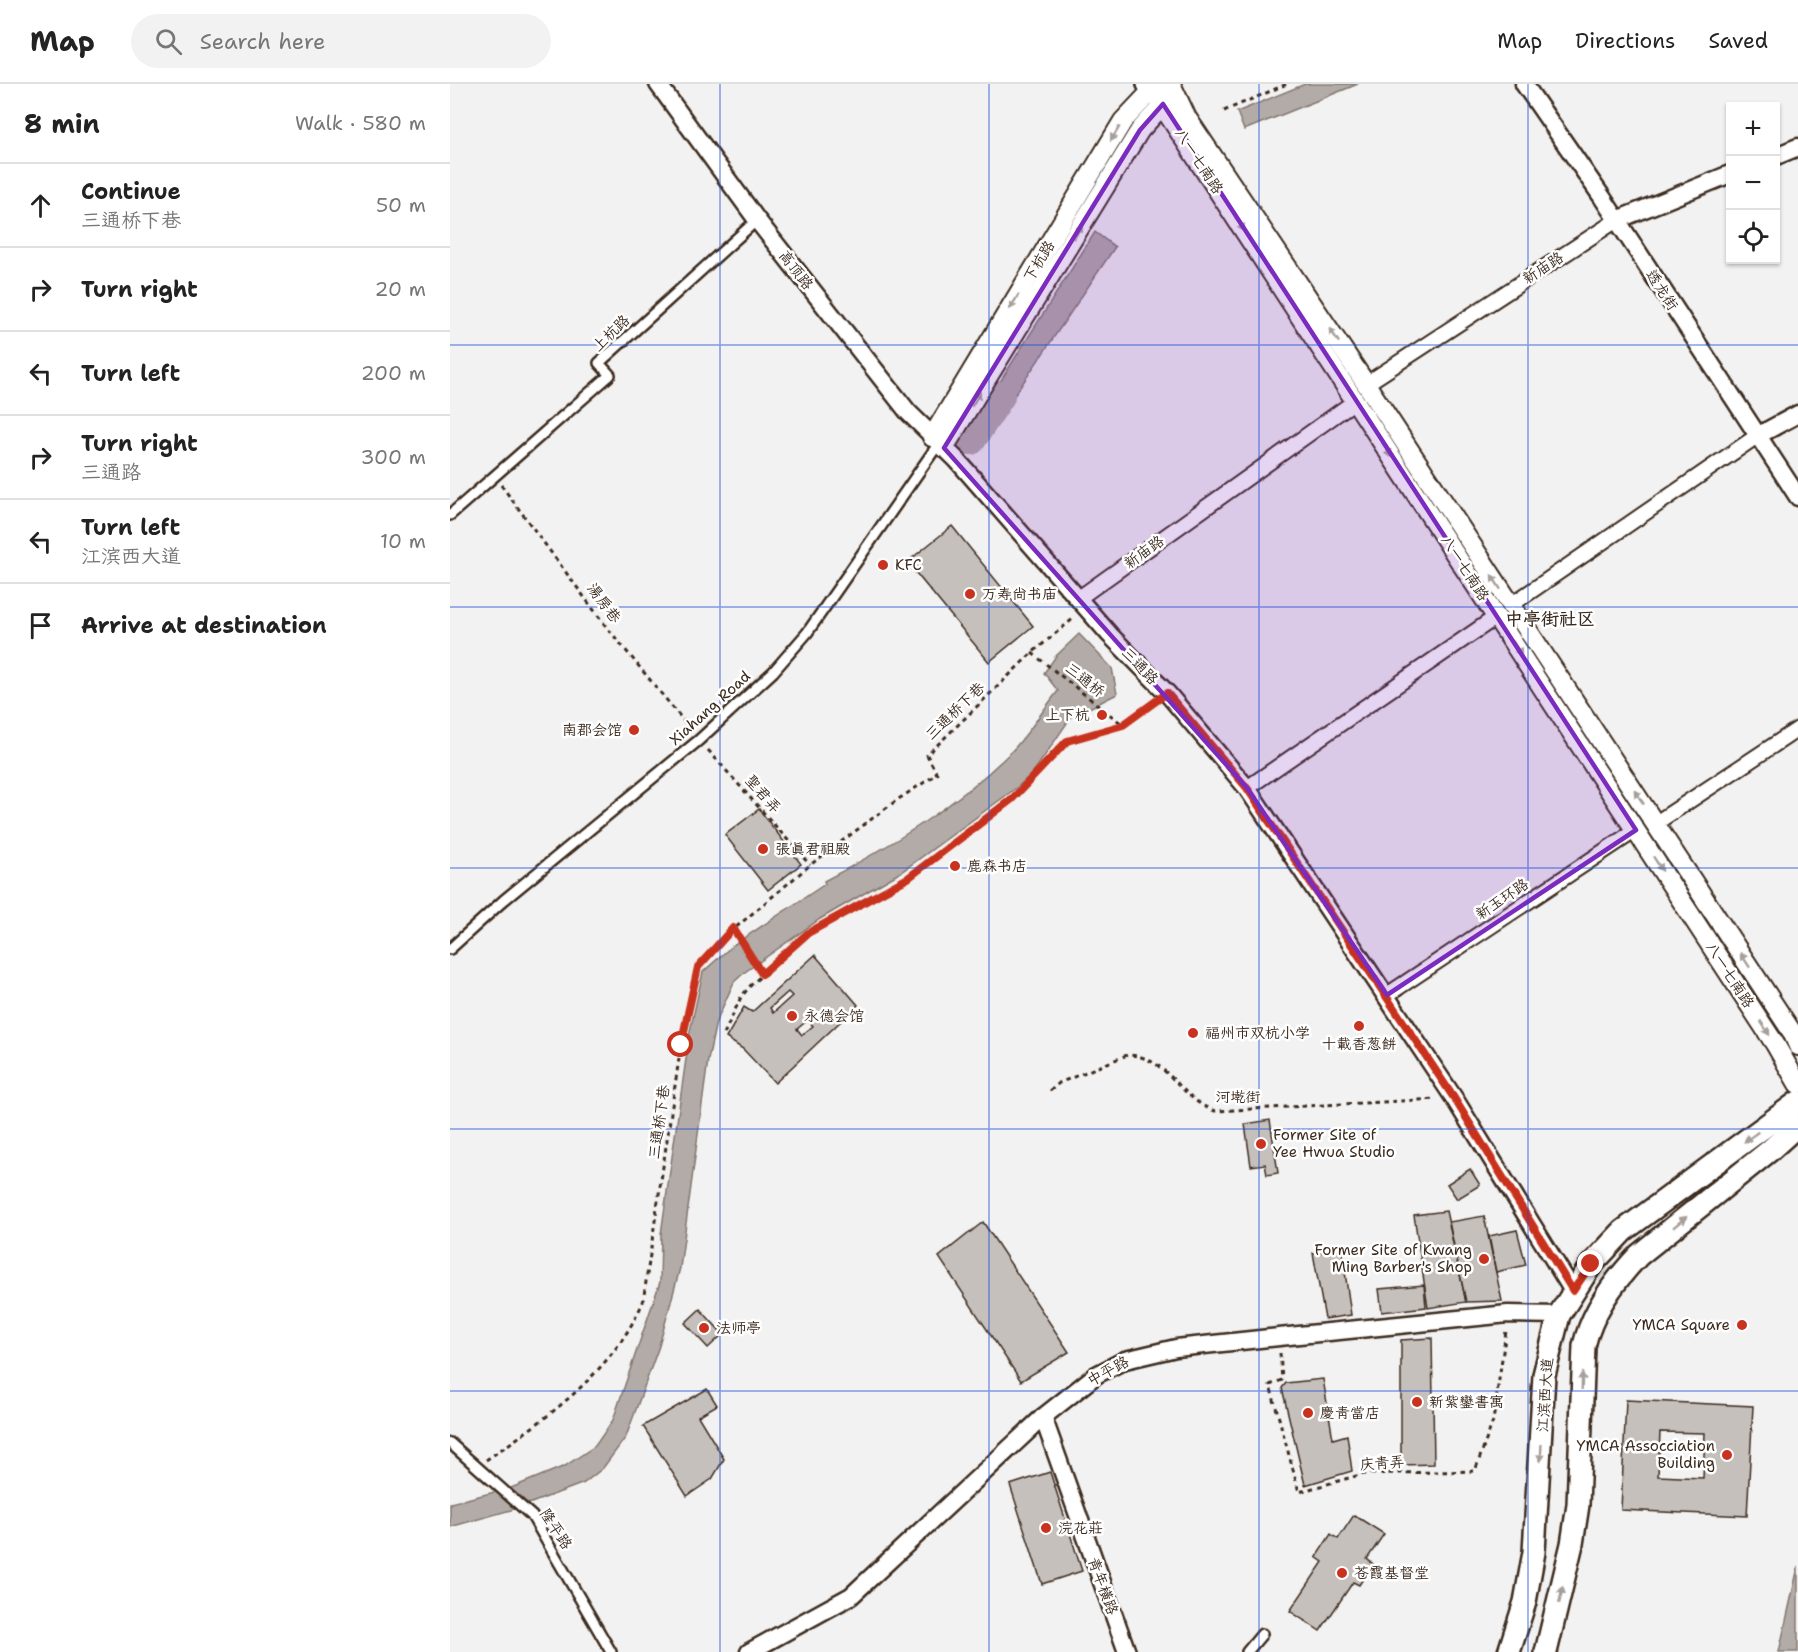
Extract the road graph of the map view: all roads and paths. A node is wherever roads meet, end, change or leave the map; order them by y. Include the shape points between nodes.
1 (657, 84) edge
2 (1287, 84) edge
3 (1524, 84) edge
4 (1164, 89) edge
5 (1224, 111) dead end
6 (1798, 147) edge
7 (1780, 154) edge
8 (1726, 176) edge
9 (757, 220) junction
10 (1617, 220) junction
11 (1366, 384) junction
12 (1355, 401) junction
13 (1798, 414) edge
14 (1757, 436) junction
15 (938, 443) junction
16 (495, 477) junction
17 (1798, 497) edge
18 (450, 515) edge
19 (1083, 603) junction
20 (1511, 604) junction
21 (1496, 616) junction
22 (1032, 653) junction
23 (1167, 693) junction
24 (1123, 725) junction
25 (1798, 729) edge
26 (699, 740) junction
27 (1247, 788) junction
28 (1656, 824) junction
29 (1635, 830) junction
30 (810, 865) junction
31 (733, 928) junction
32 (450, 949) edge
33 (762, 974) junction
34 (1387, 995) junction
35 (724, 1035) dead end
36 (1798, 1046) edge
37 (1798, 1084) edge
38 (1050, 1091) dead end
39 (1454, 1098) junction
40 (1798, 1102) edge
41 (1798, 1125) edge
42 (1573, 1291) junction
43 (1508, 1314) junction
44 (1559, 1315) junction
45 (1279, 1337) junction
46 (1043, 1418) junction
47 (450, 1443) edge
48 (475, 1467) junction
49 (1262, 1634) dead end
50 (611, 1652) edge
51 (749, 1652) edge
52 (1127, 1652) edge
53 (1247, 1652) edge
54 (1509, 1652) edge
55 (1546, 1652) edge

1 - 9 street, 高顶路
2 - 5 path
3 - 10 street, 透龙街
11 -> 4 main road, 八一七南路
4 -> 12 main road, 八一七南路
4 - 15 main road, 下杭路 via 1123,121
6 - 7 street
8 - 10 street, 新庙路
9 - 15 street, 高顶路 via 908,412
9 - 16 street, 上杭路 via 599,363 610,375
10 - 11 street, 新庙路
10 - 14 street, 透龙街
20 -> 11 main road, 八一七南路
12 - 19 street, 新庙路
12 -> 21 main road, 八一七南路
13 - 14 street
14 - 17 street, 透龙街
14 - 20 street
15 - 19 street, 三通路
15 - 26 street, Xiahang Road via 807,633 773,672
16 - 18 street, 上杭路
16 - 26 path, 湯房巷 via 605,625
19 - 22 path, 三通桥下巷
19 - 23 street, 三通路
28 -> 20 main road, 八一七南路
21 - 27 street
21 -> 29 main road, 八一七南路
22 - 24 path, 三通桥
22 - 30 path, 三通桥下巷 via 927,755 937,774
23 - 24 path
23 - 27 street, 三通路
24 - 33 path via 1067,741 1002,806 908,878 808,933
25 - 28 street
26 - 30 path, 聖君弄
26 - 32 street, Xiahang Road
27 - 34 street, 三通路
36 -> 28 main road, 八一七南路
29 - 34 street, 新玉环路
29 -> 37 main road, 八一七南路
30 - 31 path, 三通桥下巷
31 - 33 path
31 - 48 path, 三通桥下巷 via 698,967 681,1045 643,1302 636,1319 607,1360 556,1411
33 - 35 path via 741,997
34 - 39 street, 三通路
38 - 39 path, 河墘街 via 1059,1083 1135,1055 1156,1063 1197,1103 1215,1111
39 - 42 street, 三通路
40 -> 42 main road, 江滨西大道 via 1623,1231
55 -> 41 main road via 1575,1525 1584,1346 1593,1321 1621,1275 1639,1255
42 - 44 main road, 江滨西大道
43 - 44 street, 中平路
43 - 45 street, 中平路
43 - 45 path, 庆青弄 via 1493,1421 1475,1471 1363,1474 1299,1492 1270,1384 1282,1380
44 -> 54 main road, 江滨西大道 via 1544,1375 1534,1552 1525,1602
45 - 46 street, 中平路 via 1176,1348 1125,1360 1096,1375
46 - 51 street, 中平路 via 852,1596
46 - 52 street, 青年横路
47 - 48 street, 隆平路
48 - 50 street, 隆平路 via 532,1516
49 - 53 street

